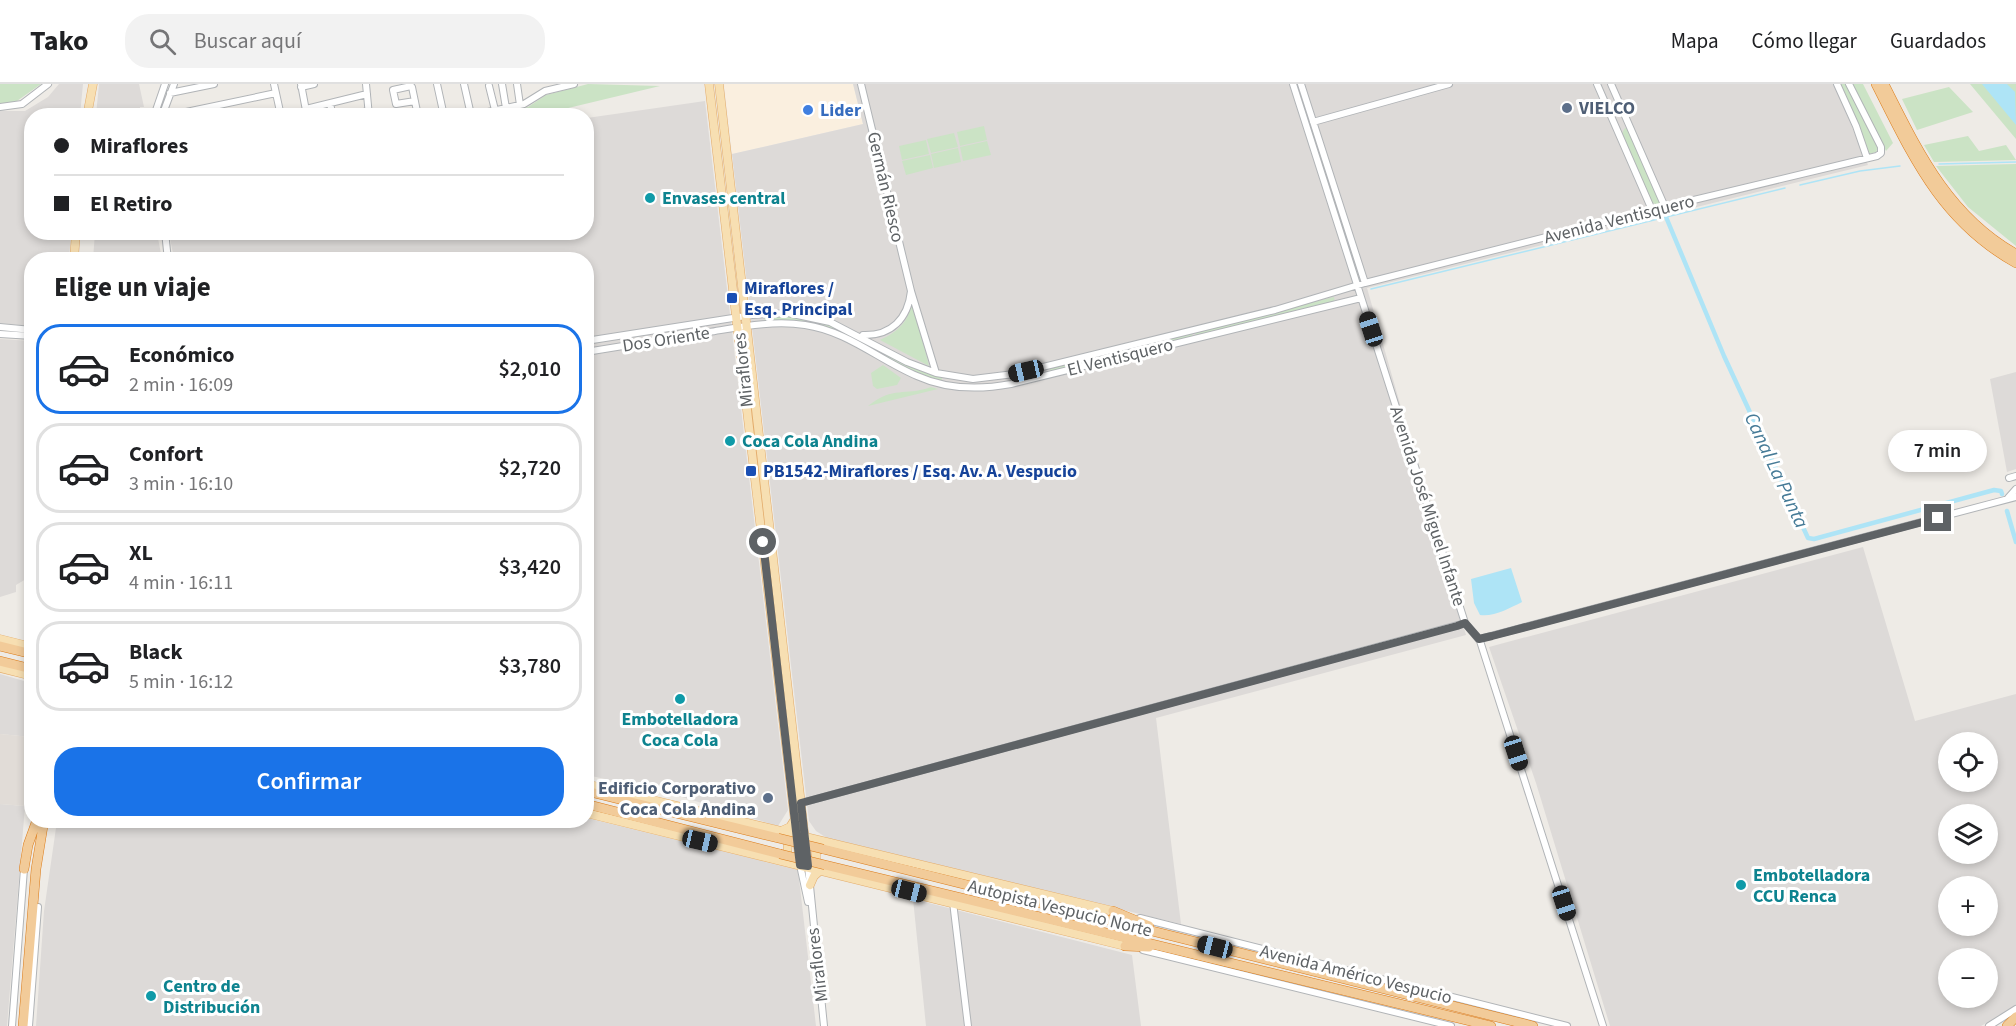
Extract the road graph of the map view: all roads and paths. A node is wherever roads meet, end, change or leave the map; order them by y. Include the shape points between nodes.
1 (48, 84) edge
2 (93, 84) edge
3 (165, 84) edge
4 (174, 84) edge
5 (214, 84) edge
6 (274, 84) edge
7 (314, 84) edge
8 (366, 84) edge
9 (437, 84) edge
10 (464, 84) edge
11 (502, 84) edge
12 (517, 84) edge
13 (572, 84) edge
14 (709, 84) edge
15 (718, 84) edge
16 (861, 84) edge
17 (1293, 84) edge
18 (1301, 84) edge
19 (1449, 84) edge
20 (1597, 84) edge
21 (1611, 84) edge
22 (1837, 84) edge
23 (1849, 84) edge
24 (1876, 84) edge
25 (1884, 84) edge
26 (301, 86) edge
27 (489, 86) dead end
28 (546, 87) edge
29 (170, 93) junction
30 (276, 93) junction
31 (367, 94) junction
32 (415, 101) junction
33 (330, 104) junction
34 (520, 105) junction
35 (0, 107) edge
36 (88, 108) edge
37 (157, 108) edge
38 (165, 108) edge
39 (205, 108) edge
40 (280, 108) edge
41 (305, 108) edge
42 (318, 108) edge
43 (331, 108) edge
44 (368, 108) edge
45 (416, 108) edge
46 (442, 108) edge
47 (469, 108) edge
48 (494, 108) edge
49 (506, 108) joint
50 (1313, 122) junction
51 (1629, 125) junction
52 (1617, 131) junction
53 (1867, 158) junction
54 (731, 182) junction
55 (721, 183) junction
56 (1665, 207) junction
57 (1652, 210) junction
58 (1356, 254) junction
59 (2016, 254) edge
60 (1347, 257) junction
61 (2016, 263) edge
62 (1365, 283) junction
63 (1357, 287) junction
64 (911, 291) junction
65 (1337, 293) junction
66 (1361, 298) junction
67 (1340, 303) junction
68 (760, 315) junction
69 (741, 317) junction
70 (761, 325) junction
71 (0, 327) edge
72 (742, 327) junction
73 (1194, 330) junction
74 (24, 332) edge
75 (24, 333) edge
76 (0, 334) edge
77 (861, 335) junction
78 (1196, 339) junction
79 (594, 340) edge
80 (594, 351) edge
81 (1047, 366) junction
82 (936, 373) junction
83 (1049, 375) junction
84 (752, 414) junction
85 (2016, 489) edge
86 (2016, 497) edge
87 (2006, 500) junction
88 (1465, 623) junction
89 (0, 639) edge
90 (1479, 639) junction
91 (0, 646) edge
92 (24, 646) edge
93 (24, 648) edge
94 (0, 662) edge
95 (0, 668) edge
96 (24, 671) edge
97 (24, 673) edge
98 (594, 788) edge
99 (801, 803) junction
100 (594, 806) edge
101 (594, 815) edge
102 (798, 820) junction
103 (34, 828) edge
104 (36, 828) edge
105 (43, 828) edge
106 (45, 828) edge
107 (779, 835) junction
108 (800, 836) junction
109 (817, 840) junction
110 (783, 858) junction
111 (804, 865) junction
112 (824, 867) junction
113 (24, 869) joint
114 (810, 885) junction
115 (953, 902) junction
116 (810, 905) junction
117 (38, 907) joint
118 (1113, 912) junction
119 (1182, 939) junction
120 (1125, 946) junction
121 (1179, 949) junction
122 (2016, 1009) edge
123 (2016, 1017) edge
124 (1461, 1019) junction
125 (2016, 1022) edge
126 (12, 1026) edge
127 (18, 1026) edge
128 (23, 1026) edge
129 (29, 1026) edge
130 (824, 1026) edge
131 (968, 1026) edge
132 (1451, 1026) edge
133 (1475, 1026) edge
134 (1491, 1026) edge
135 (1533, 1026) edge
136 (1567, 1026) edge
137 (1603, 1026) edge
138 (1989, 1026) edge
139 (2008, 1026) edge

1 - 35 street via 22,104
2 - 36 main road
3 - 37 street
4 - 29 street
5 - 29 street
6 - 30 street
7 - 26 street
8 - 31 street
9 - 46 street
10 - 47 street
11 - 49 street
12 - 34 street
13 - 28 street
14 - 55 main road, Miraflores
15 - 54 main road, Miraflores
16 - 64 street, Germán Riesco
17 - 60 street, Avenida José Miguel Infante
18 - 50 street
19 - 50 street
20 - 52 street
21 - 51 street
22 - 53 street
23 - 53 street, Avenida Ventisquero via 1881,147 1881,153
24 - 61 highway via 1914,159 1939,197 1968,228
25 - 59 highway via 1922,158 1946,194 1973,223
26 - 41 street
27 - 48 street
28 - 34 street
29 - 38 street
30 - 39 street
30 - 40 street
31 - 33 street
31 - 44 street
32 - 32 street via 394,103 393,90 411,86
32 - 45 street
33 - 42 street
33 - 43 street
34 - 49 street
50 - 58 street
51 - 52 street
51 - 56 street
52 - 57 street
53 - 56 street, Avenida Ventisquero
54 - 55 main road
54 - 69 main road, Miraflores
55 - 69 main road, Miraflores
56 - 57 street, Avenida Ventisquero
57 - 62 street, Avenida Ventisquero
58 - 60 street
58 - 62 street
60 - 63 street, Avenida José Miguel Infante
62 - 63 street, Avenida Ventisquero
63 - 65 street, El Ventisquero
63 - 66 street, Avenida José Miguel Infante
64 - 77 street via 906,311 895,327 880,334
64 - 82 street, Germán Riesco
65 - 67 street
65 - 73 street, El Ventisquero
66 - 67 street, El Ventisquero
66 - 88 street, Avenida José Miguel Infante
67 - 78 street, El Ventisquero
68 - 69 street, El Ventisquero
68 - 70 street
68 - 77 street, El Ventisquero via 817,318
69 - 72 main road, Miraflores
69 - 79 street, Dos Oriente
70 - 72 street, El Ventisquero
70 - 83 street, El Ventisquero via 782,323 821,328 916,376 953,387 991,387
71 - 74 street
72 - 80 street, Dos Oriente
72 - 84 main road, Miraflores
73 - 78 street
73 - 81 street, El Ventisquero
75 - 76 street
77 - 82 street, El Ventisquero via 907,362
78 - 83 street, El Ventisquero
81 - 82 street, El Ventisquero via 992,378
81 - 83 street
84 - 99 main road, Miraflores
84 - 102 main road, Miraflores
85 - 87 street
86 - 87 street
87 - 90 street
88 - 90 street, Avenida José Miguel Infante
88 - 99 street
89 - 92 main road
90 - 137 street, Avenida José Miguel Infante
91 - 93 highway
94 - 96 highway
95 - 97 main road
98 - 107 highway, Autopista Vespucio Norte
99 - 102 main road, Miraflores
100 - 110 highway, Autopista Vespucio Norte
101 - 110 main road, Avenida Américo Vespucio
102 - 107 main road
102 - 108 main road, Miraflores
102 - 109 main road
103 - 113 highway
104 - 127 highway
105 - 128 highway
106 - 117 highway
107 - 108 main road, Avenida Américo Vespucio
107 - 110 main road via 788,843 789,854
107 - 119 highway, Autopista Vespucio Norte, bridge
108 - 109 main road, Avenida Américo Vespucio
108 - 111 main road, Miraflores
109 - 112 main road via 816,860
109 - 118 main road, Avenida Américo Vespucio
110 - 111 main road, Avenida Américo Vespucio
110 - 112 highway, Autopista Vespucio Norte, bridge
111 - 112 main road, Avenida Américo Vespucio
111 - 114 street, Miraflores
111 - 116 street, Miraflores
112 - 114 main road
112 - 115 main road, Avenida Américo Vespucio
112 - 121 highway, Autopista Vespucio Norte
113 - 126 street
114 - 116 street, Miraflores
115 - 120 main road, Avenida Américo Vespucio
115 - 131 street
116 - 130 street, Miraflores
117 - 129 street
118 - 119 highway
118 - 136 street, Avenida Américo Vespucio
119 - 135 highway, Autopista Vespucio Norte
120 - 121 highway
120 - 132 street, Avenida Américo Vespucio
121 - 124 highway, Autopista Vespucio Norte
122 - 138 street
123 - 139 highway
124 - 133 highway
124 - 134 highway, Autopista Vespucio Norte
125 - 139 highway

